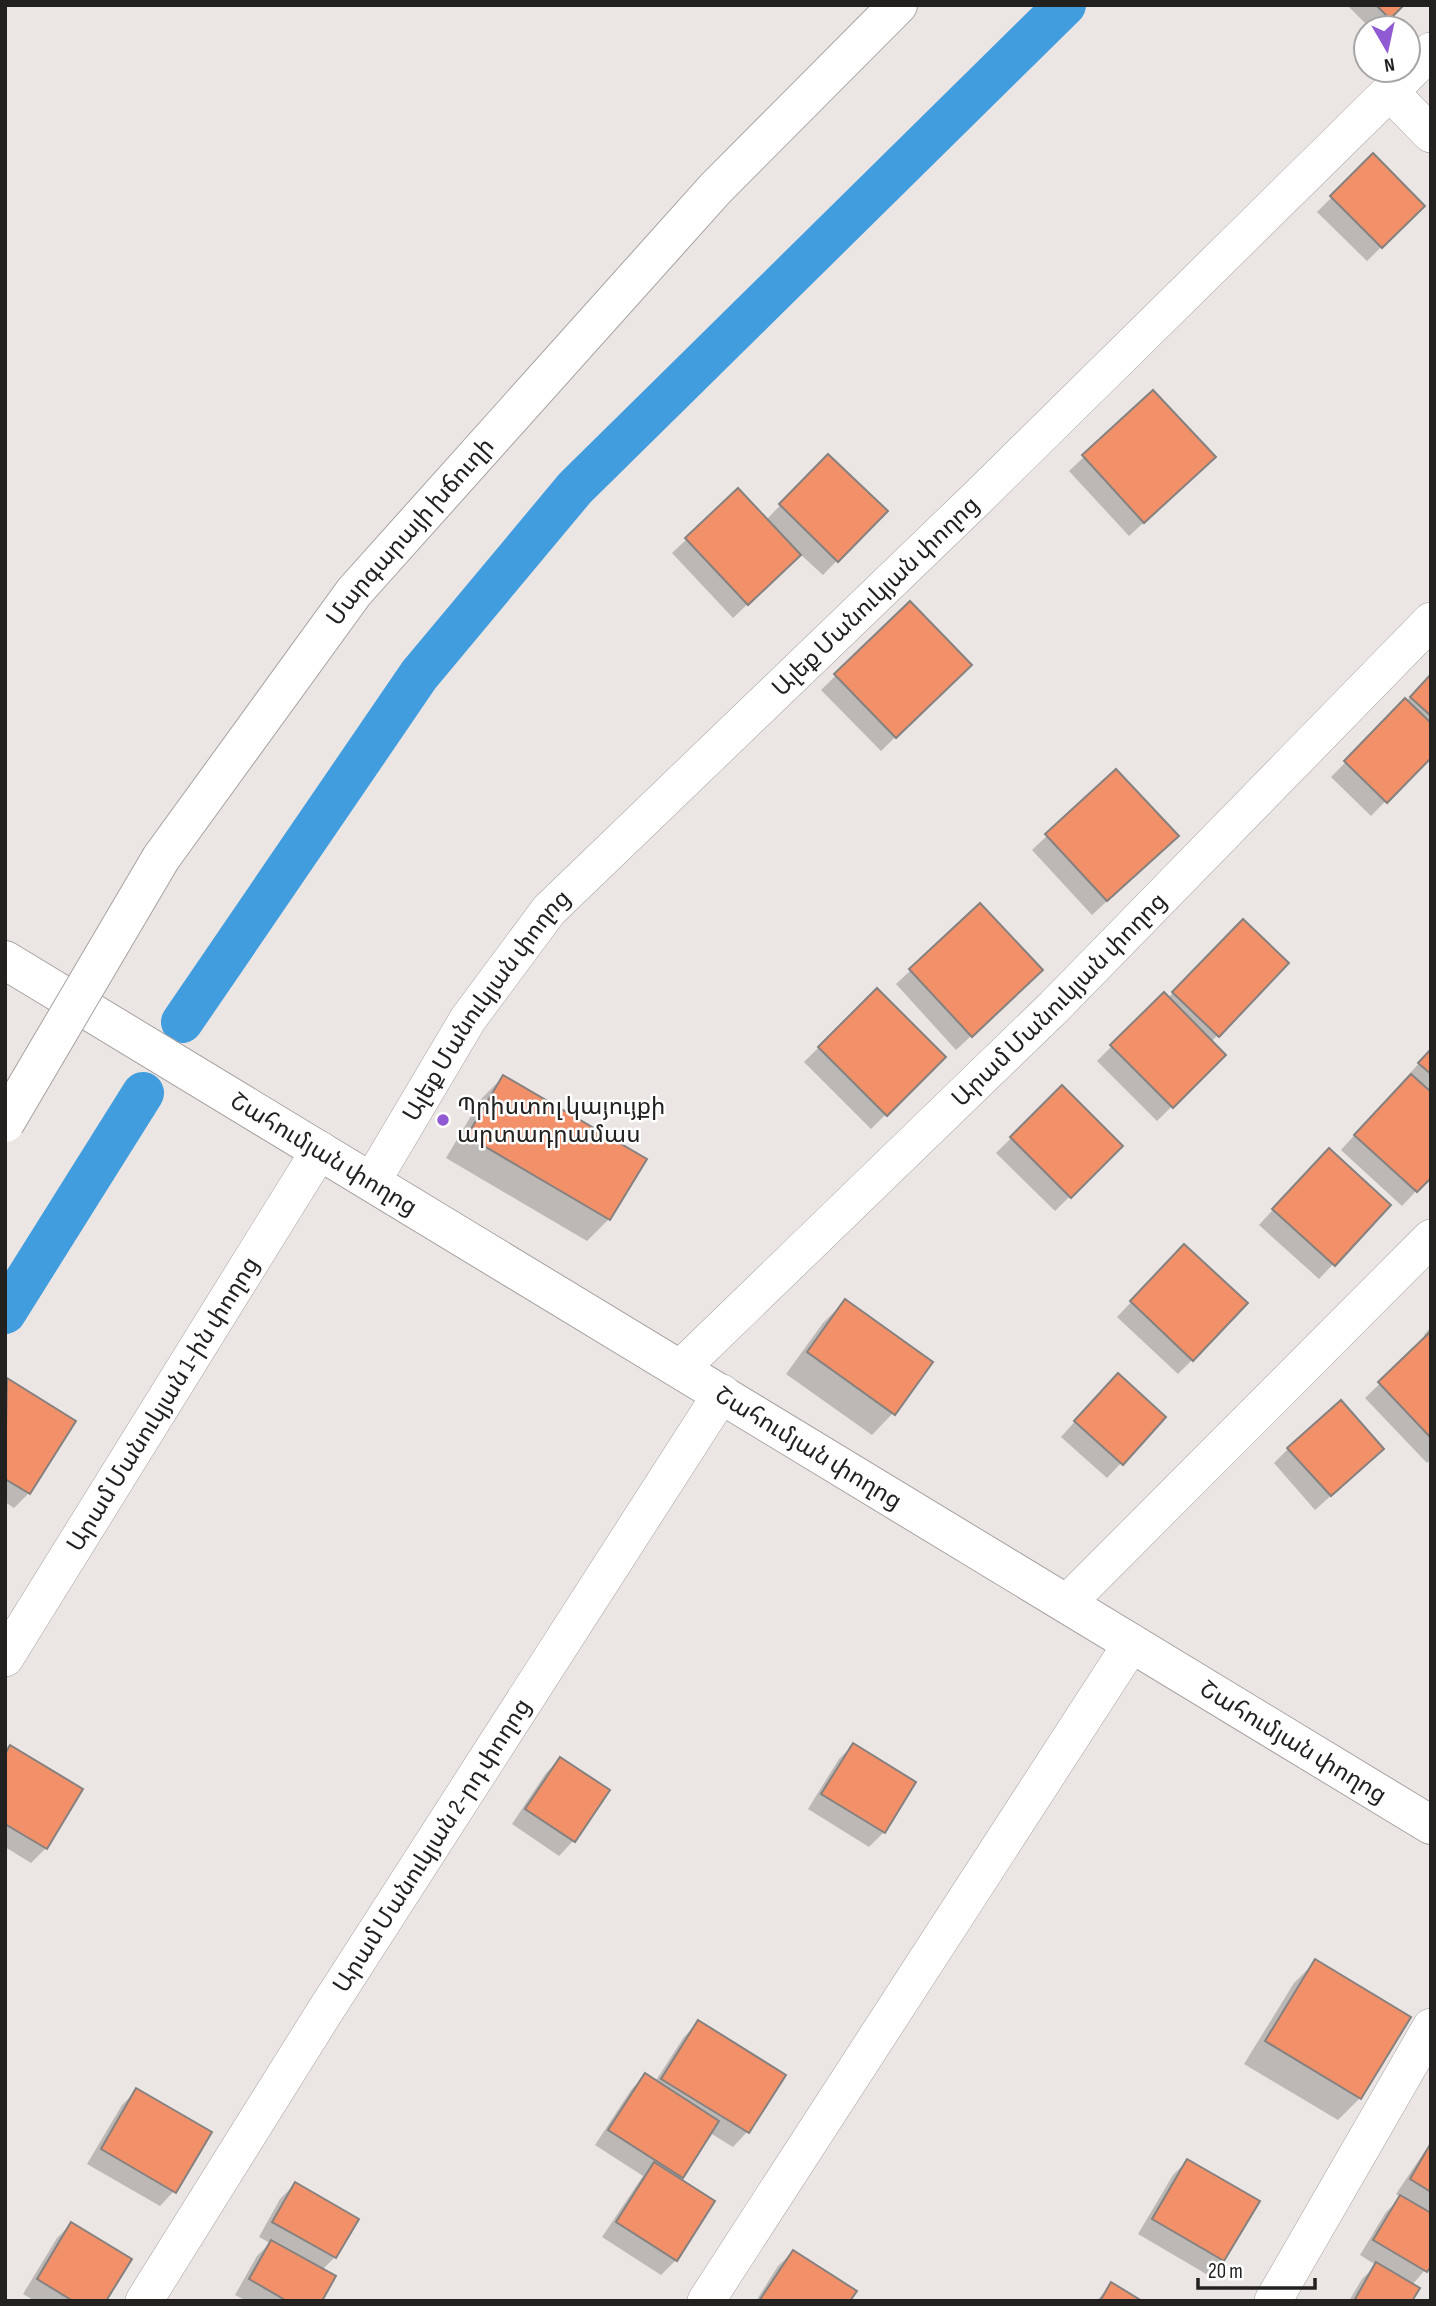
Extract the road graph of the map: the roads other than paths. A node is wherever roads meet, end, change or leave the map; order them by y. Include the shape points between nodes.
1 (898, 5) edge
2 (1431, 51) edge
3 (1390, 92) junction
4 (1431, 134) edge
5 (1431, 621) edge
6 (5, 960) edge
7 (5, 1123) edge
8 (320, 1150) junction
9 (372, 1181) junction
10 (1431, 1238) edge
11 (681, 1368) junction
12 (722, 1393) junction
13 (1067, 1603) junction
14 (1132, 1643) junction
15 (5, 1658) edge
16 (1431, 1825) edge
17 (1431, 2027) edge
18 (144, 2301) edge
19 (706, 2301) edge
20 (1273, 2301) edge

1 - 7 main road, Մարգարայի խճուղի, bridge via 715,189 354,592 161,858
2 - 3 street, Ալեք Մանուկյան փողոց
3 - 4 street
3 - 9 street, Ալեք Մանուկյան փողոց via 549,910 468,1018
5 - 11 street, Արամ Մանուկյան փողոց via 1054,1007
6 - 8 main road, Շահումյան փողոց
8 - 9 main road, Շահումյան փողոց
8 - 15 street, Արամ Մանուկյան 1-ին փողոց
9 - 11 main road, Շահումյան փողոց
10 - 13 street
11 - 12 main road, Շահումյան փողոց
12 - 13 main road, Շահումյան փողոց
12 - 18 street, Արամ Մանուկյան 2-րդ փողոց
13 - 14 main road, Շահումյան փողոց
14 - 16 main road, Շահումյան փողոց
14 - 19 street
17 - 20 street

